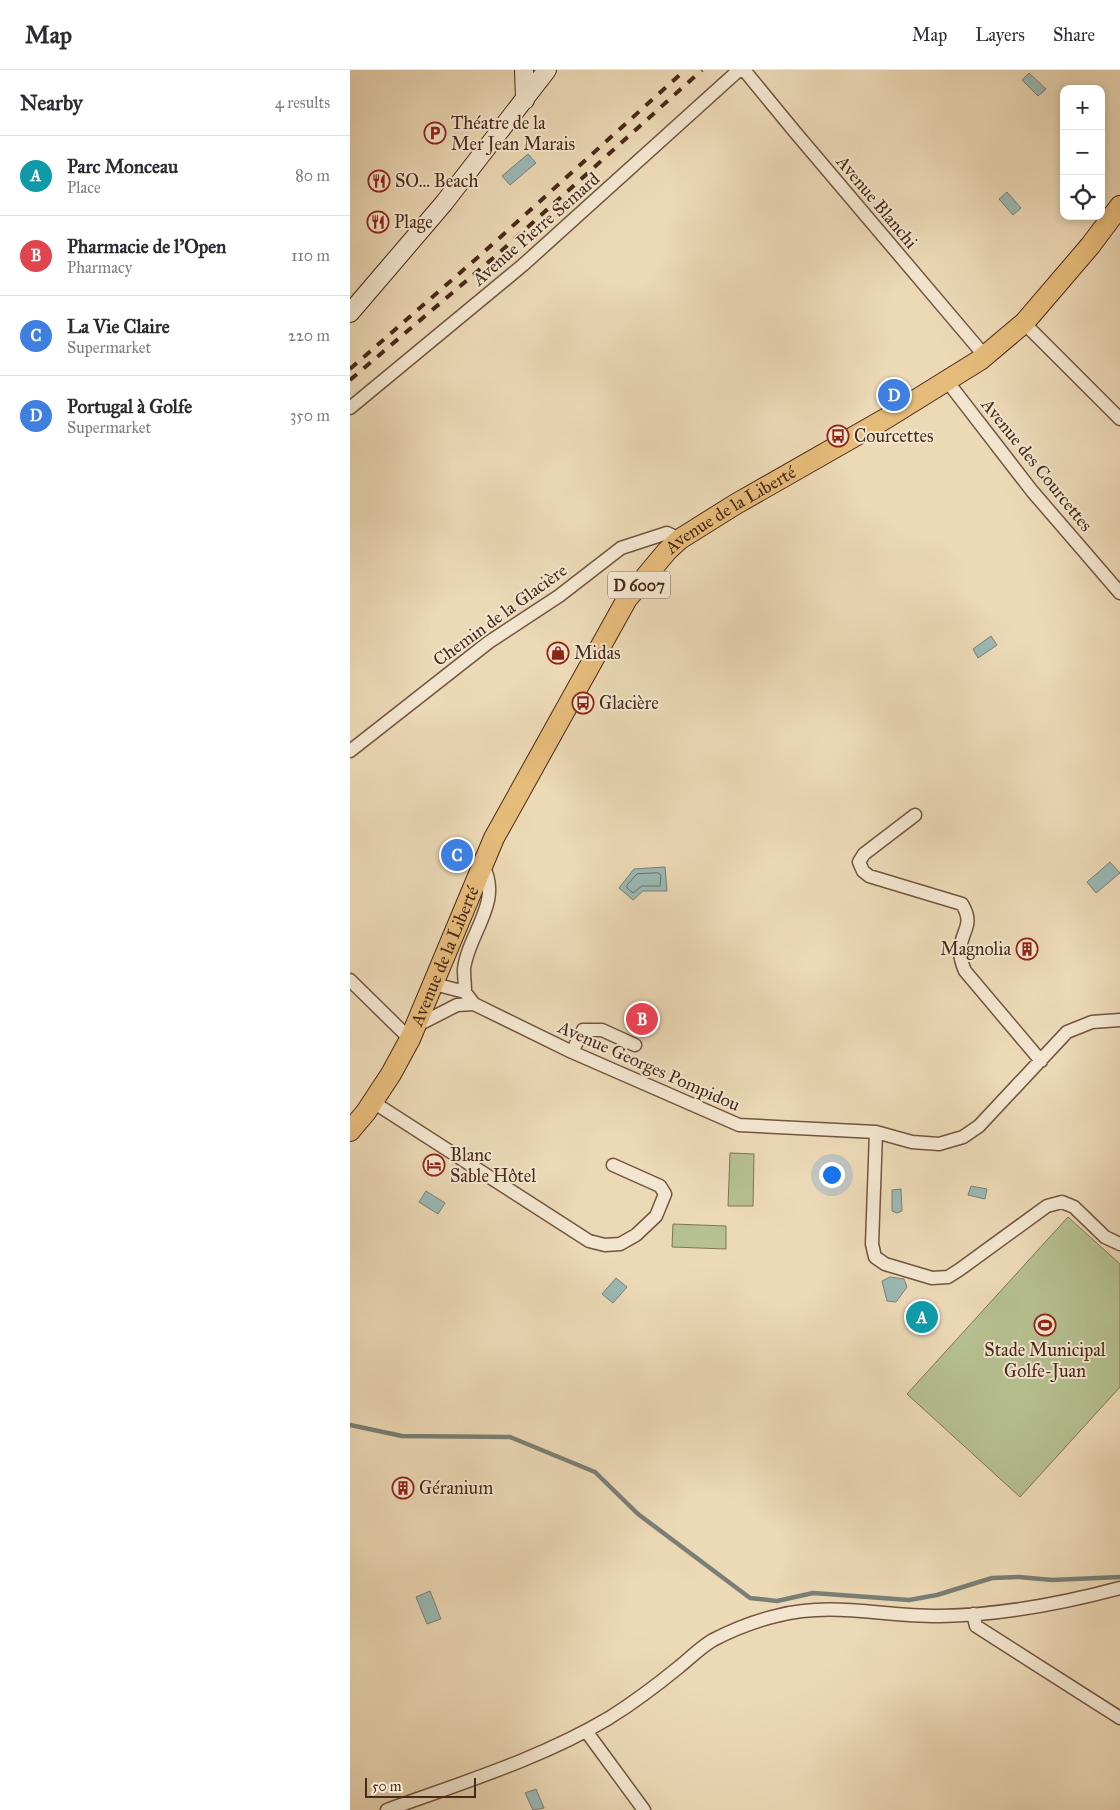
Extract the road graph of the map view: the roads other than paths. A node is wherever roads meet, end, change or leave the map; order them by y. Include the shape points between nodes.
1 (524, 70) edge
2 (547, 70) edge
3 (739, 70) edge
4 (744, 70) edge
5 (525, 100) junction
6 (1120, 206) edge
7 (350, 313) edge
8 (1024, 323) junction
9 (984, 355) junction
10 (947, 381) junction
11 (350, 408) edge
12 (1120, 419) edge
13 (680, 539) junction
14 (1120, 593) edge
15 (350, 750) edge
16 (914, 815) dead end
17 (483, 866) junction
18 (350, 980) edge
19 (434, 984) junction
20 (465, 992) junction
21 (474, 1004) junction
22 (457, 1005) junction
23 (1120, 1020) edge
24 (413, 1032) junction
25 (635, 1045) dead end
26 (572, 1052) junction
27 (1041, 1060) junction
28 (372, 1102) junction
29 (350, 1131) edge
30 (876, 1132) junction
31 (613, 1165) dead end
32 (1120, 1244) edge
33 (1120, 1588) edge
34 (973, 1614) junction
35 (1120, 1718) edge
36 (586, 1731) junction
37 (386, 1810) edge
38 (644, 1810) edge

1 - 5 main road
2 - 5 main road
3 - 11 street, Avenue Pierre Semard via 523,265
4 - 9 street, Avenue Blanchi
5 - 7 main road via 444,203
6 - 8 main road, Avenue de la Liberté / D 6007
8 - 9 main road, Avenue de la Liberté / D 6007
8 - 12 street
9 - 10 main road, Avenue de la Liberté / D 6007
10 - 13 main road, Avenue de la Liberté / D 6007
10 - 14 street, Avenue des Courcettes via 1032,491
13 - 15 street, Chemin de la Glacière via 667,533 621,548 559,596 489,642
13 - 17 main road, Avenue de la Liberté / D 6007 via 627,599 494,838
16 - 27 street via 864,854 859,862 862,872 962,904 968,913 968,925 960,949 960,960 965,970
17 - 19 main road, Avenue de la Liberté / D 6007
17 - 20 street via 488,876 489,894 464,968
18 - 24 street
19 - 20 street
19 - 22 street
19 - 24 main road, Avenue de la Liberté / D 6007
20 - 21 street, Avenue Georges Pompidou
21 - 22 street, Avenue Georges Pompidou
21 - 26 street, Avenue Georges Pompidou
22 - 24 street, Avenue Georges Pompidou
23 - 27 street, Avenue Georges Pompidou via 1092,1022 1067,1032
24 - 28 main road, Avenue de la Liberté / D 6007
25 - 26 street via 602,1030 583,1030
26 - 30 street, Avenue Georges Pompidou via 739,1125
27 - 30 street, Avenue Georges Pompidou via 979,1126 963,1137 940,1144 912,1142
28 - 29 main road, Avenue de la Liberté / D 6007
28 - 31 street via 589,1242 605,1246 620,1244 636,1235 656,1216 664,1194 660,1186
30 - 32 street via 872,1244 875,1257 885,1264 932,1278 948,1277 1047,1206 1062,1202 1074,1208 1105,1237
33 - 34 street
34 - 35 street via 976,1626
34 - 36 street via 940,1616 830,1609 775,1616 712,1641 656,1685
36 - 37 street
36 - 38 street

